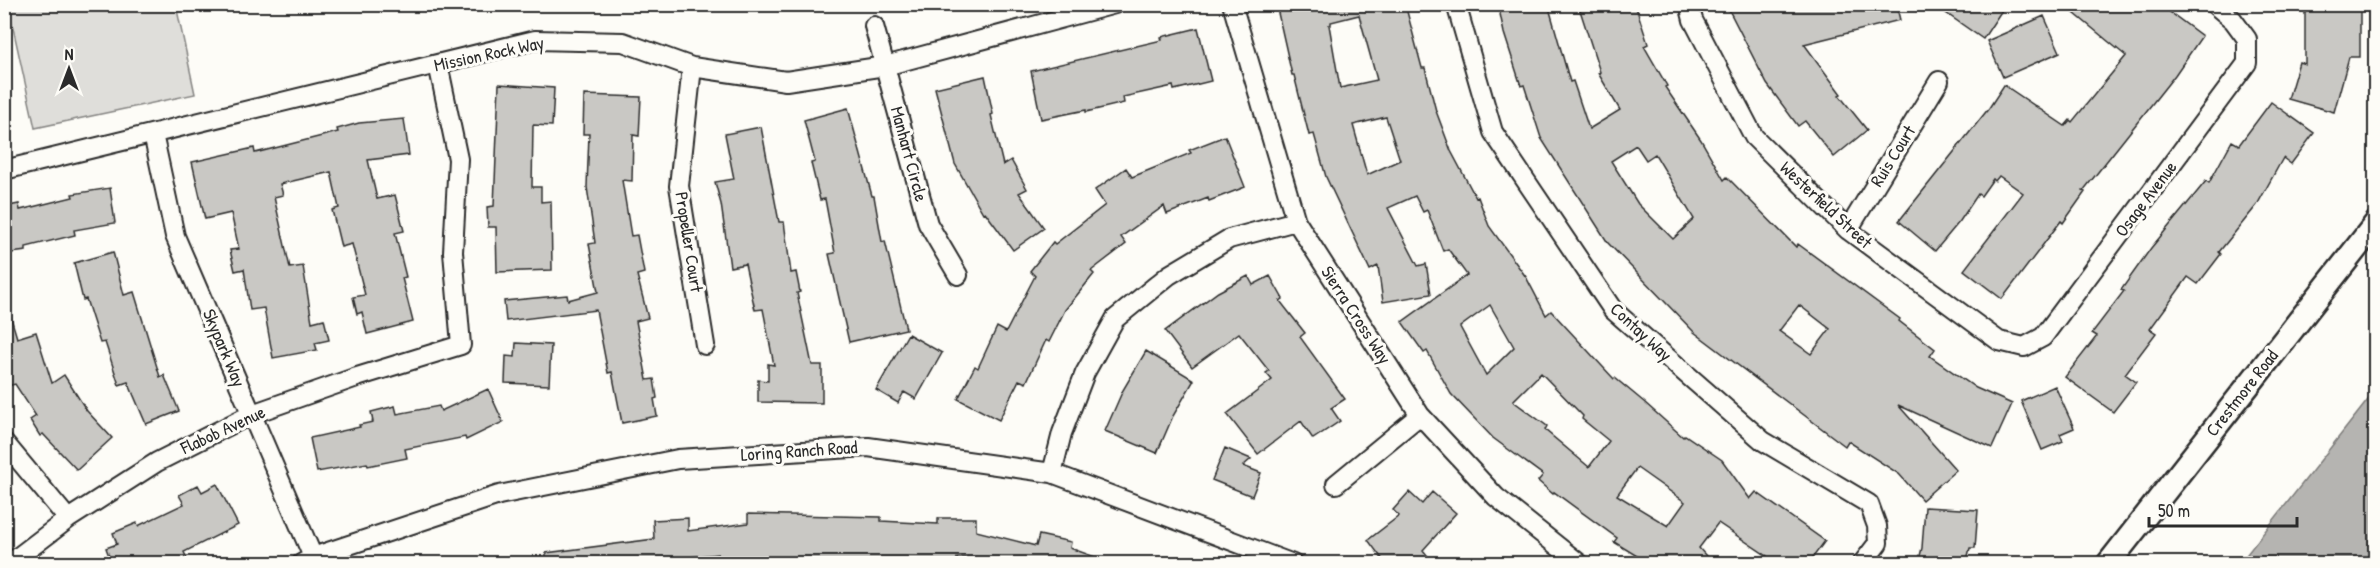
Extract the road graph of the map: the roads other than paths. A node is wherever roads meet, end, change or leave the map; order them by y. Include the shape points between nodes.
1 (1115, 4) edge
2 (1232, 4) edge
3 (1456, 4) edge
4 (1689, 4) edge
5 (2214, 4) edge
6 (874, 26) dead end
7 (438, 64) junction
8 (885, 66) junction
9 (692, 67) junction
10 (1939, 81) dead end
11 (153, 134) junction
12 (4, 170) edge
13 (1296, 221) junction
14 (2376, 223) edge
15 (1848, 230) junction
16 (958, 275) dead end
17 (705, 345) dead end
18 (2024, 347) joint
19 (252, 414) junction
20 (1420, 415) junction
21 (4, 442) edge
22 (1052, 473) junction
23 (1336, 484) dead end
24 (68, 519) junction
25 (307, 560) edge
26 (1289, 562) edge
27 (9, 564) edge
28 (1580, 564) edge
29 (1862, 564) edge
30 (2108, 564) edge

1 - 8 street, Mission Rock Way
2 - 13 street, Sierra Cross Way
3 - 29 street, Contay Way via 1493,132 1613,310 1763,441 1869,504 1878,543
4 - 15 street, Westerfield Street via 1693,20 1754,137
5 - 18 street, Osage Avenue via 2234,20 2247,39 2247,63 2043,337
6 - 8 street, Manhart Circle
7 - 9 street, Mission Rock Way via 535,40 623,42
7 - 11 street, Mission Rock Way
7 - 19 street, Flabob Avenue via 458,159 453,252 461,345 357,376
8 - 9 street, Mission Rock Way via 786,81
8 - 16 street, Manhart Circle via 928,224
9 - 17 street, Propeller Court via 679,186
10 - 15 street, Ruis Court
11 - 12 street, Mission Rock Way
11 - 19 street, Skypark Way via 175,236
13 - 20 street, Sierra Cross Way
13 - 22 street via 1230,239 1169,275 1115,319 1085,373 1062,433
14 - 30 street, Crestmore Road
15 - 18 street, Westerfield Street via 1999,341
19 - 24 street, Flabob Avenue via 157,462
19 - 25 street, Skypark Way
20 - 23 street
20 - 28 street, Sierra Cross Way via 1496,497
21 - 24 street
22 - 25 street, Loring Ranch Road via 868,447 678,459 499,495
22 - 26 street, Loring Ranch Road
24 - 27 street, Flabob Avenue

